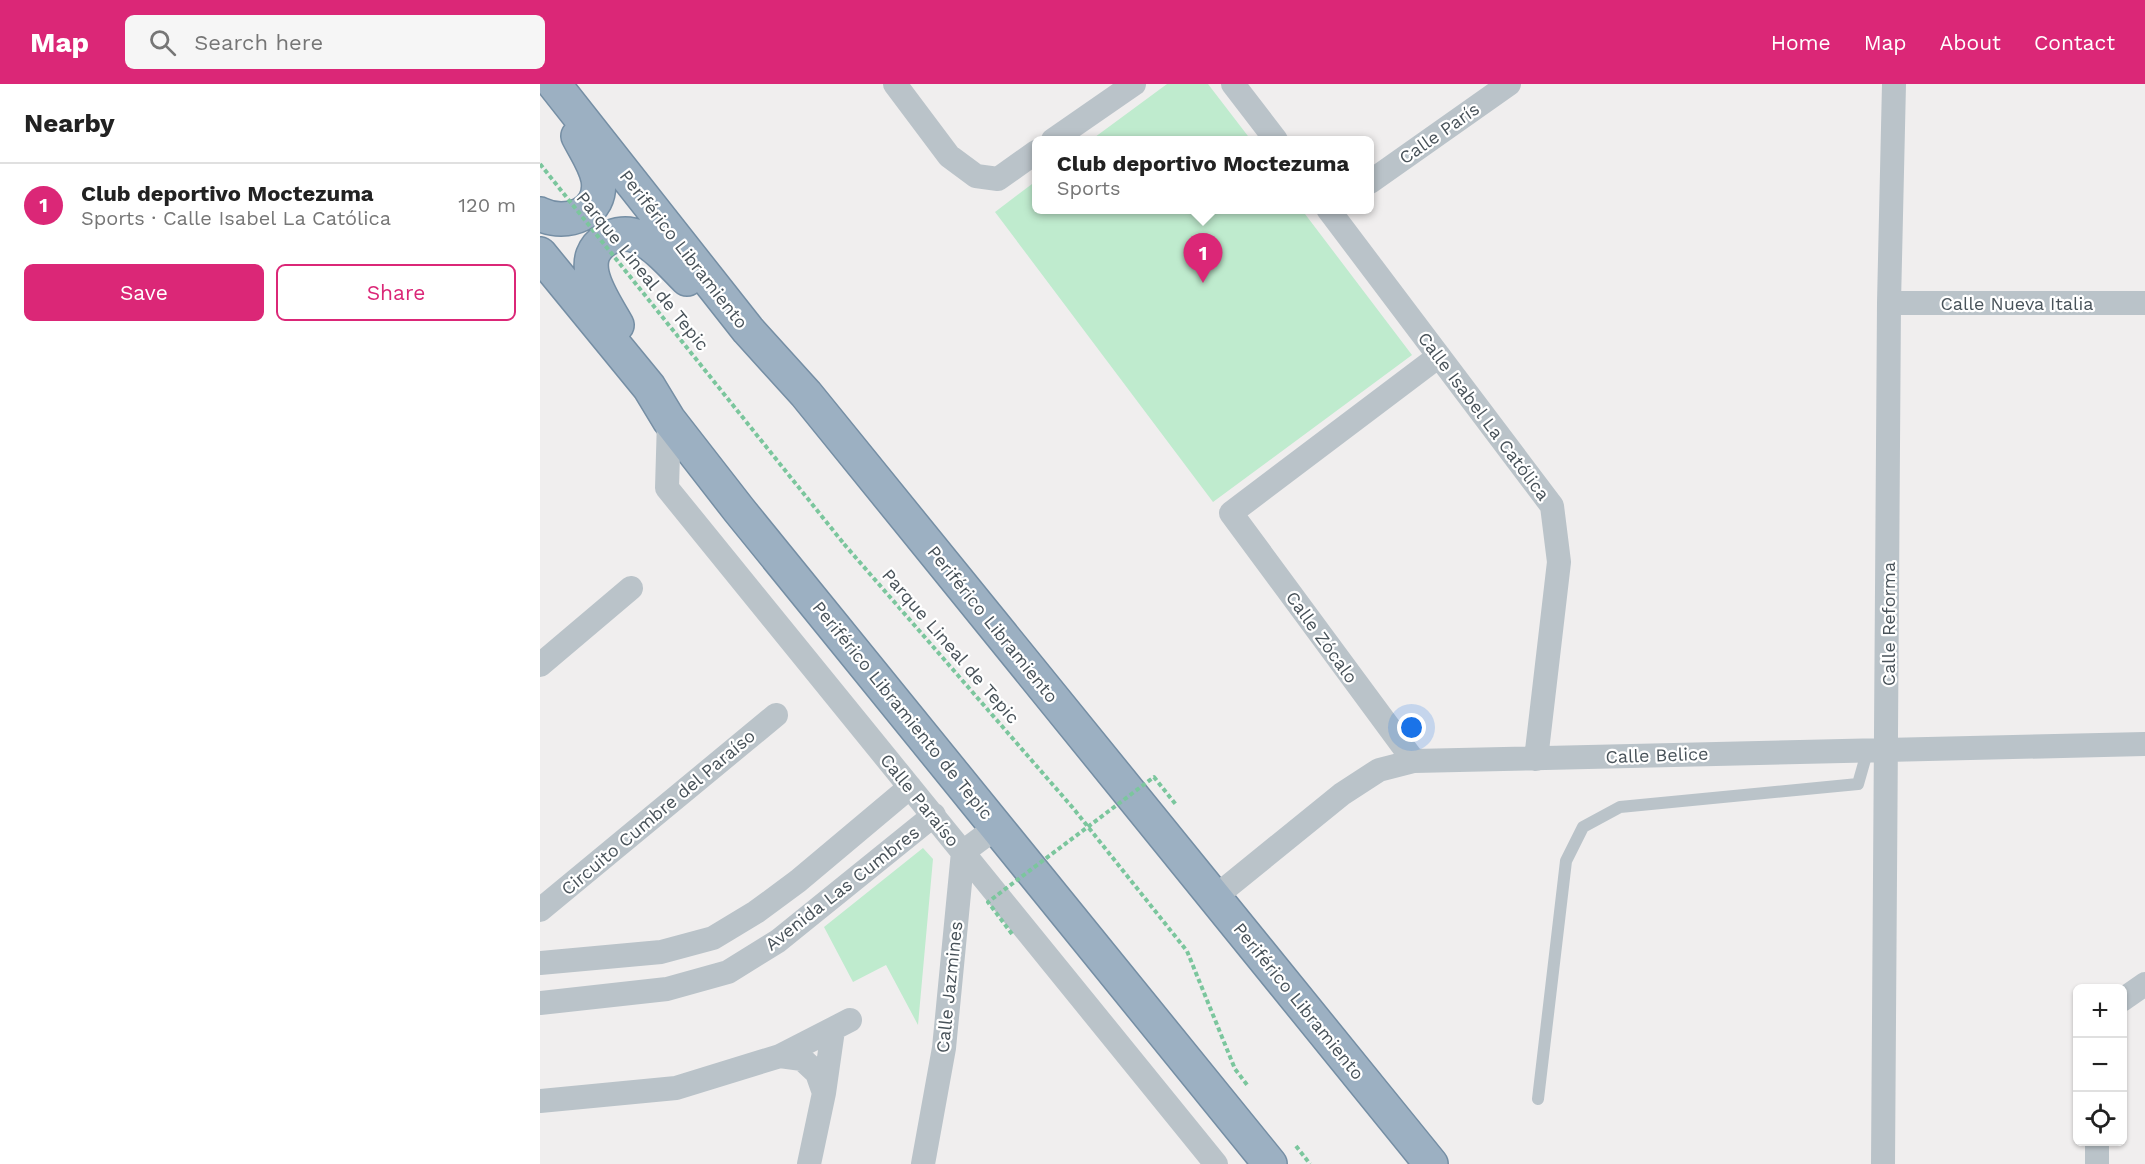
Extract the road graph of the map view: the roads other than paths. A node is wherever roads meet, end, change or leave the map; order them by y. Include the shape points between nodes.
1 (554, 84) edge
2 (895, 84) edge
3 (1134, 84) edge
4 (1233, 84) edge
5 (1509, 84) edge
6 (1894, 84) edge
7 (1060, 136) edge
8 (1272, 136) edge
9 (1032, 155) edge
10 (1374, 179) edge
11 (540, 214) edge
12 (1332, 214) edge
13 (540, 254) edge
14 (1889, 303) junction
15 (2145, 303) edge
16 (748, 330) junction
17 (1439, 356) junction
18 (649, 387) junction
19 (669, 420) junction
20 (631, 588) dead end
21 (540, 664) edge
22 (776, 715) dead end
23 (2145, 744) edge
24 (1878, 748) junction
25 (1536, 759) junction
26 (1414, 761) junction
27 (910, 787) junction
28 (934, 815) junction
29 (998, 826) junction
30 (963, 852) junction
31 (798, 881) junction
32 (1215, 897) junction
33 (820, 909) junction
34 (540, 910) edge
35 (756, 912) junction
36 (778, 941) junction
37 (540, 963) edge
38 (2145, 984) edge
39 (2127, 997) edge
40 (540, 1003) edge
41 (780, 1056) junction
42 (824, 1093) junction
43 (1538, 1099) dead end
44 (540, 1101) edge
45 (2097, 1146) edge
46 (809, 1164) edge
47 (923, 1164) edge
48 (1216, 1164) edge
49 (1270, 1164) edge
50 (1431, 1164) edge
51 (1883, 1164) edge
52 (2097, 1164) edge

1 - 11 highway via 594,168 598,188 590,207 573,219 562,221
1 - 16 highway, Periférico Libramiento
2 - 9 street via 949,156 976,176 998,179
3 - 7 street
4 - 8 street
5 - 10 street, Calle París
6 - 14 street, Calle Reforma
12 - 17 street, Calle Isabel La Católica
13 - 18 highway, Periférico Libramiento de Tepic
14 - 15 street, Calle Nueva Italia
14 - 24 street, Calle Reforma
16 - 18 highway via 646,241 625,234 604,241 592,259 593,280
16 - 32 highway, Periférico Libramiento via 806,394
17 - 25 street, Calle Isabel La Católica via 1552,506 1559,562
17 - 26 street, Calle Zócalo via 1230,513
18 - 19 highway, Periférico Libramiento de Tepic
19 - 27 street, Calle Paraíso via 667,488
19 - 29 highway, Periférico Libramiento de Tepic
20 - 21 street
22 - 34 street, Circuito Cumbre del Paraíso
23 - 24 street, Calle Belice
24 - 25 street, Calle Belice
24 - 43 lane via 1858,784 1620,807 1583,827 1566,861
24 - 51 street, Calle Reforma
25 - 26 street, Calle Belice
26 - 32 street, Calle Belice via 1379,770 1342,794
27 - 28 street, Calle Paraíso
27 - 31 street, Avenida Las Cumbres
28 - 30 street, Calle Paraíso
28 - 33 street, Avenida Las Cumbres
29 - 30 street
29 - 49 highway, Periférico Libramiento de Tepic
30 - 47 street, Calle Jazmines via 944,1048
30 - 48 street, Calle Paraíso
31 - 33 street
31 - 35 street, Avenida Las Cumbres
32 - 50 highway, Periférico Libramiento
33 - 36 street, Avenida Las Cumbres
35 - 36 street
35 - 37 street, Avenida Las Cumbres via 713,938 661,952
36 - 40 street, Avenida Las Cumbres via 728,972 667,988
38 - 39 street
41 - 42 street via 802,1059 817,1073
41 - 42 street via 842,1025
41 - 44 street via 676,1088
42 - 46 street
45 - 52 street

